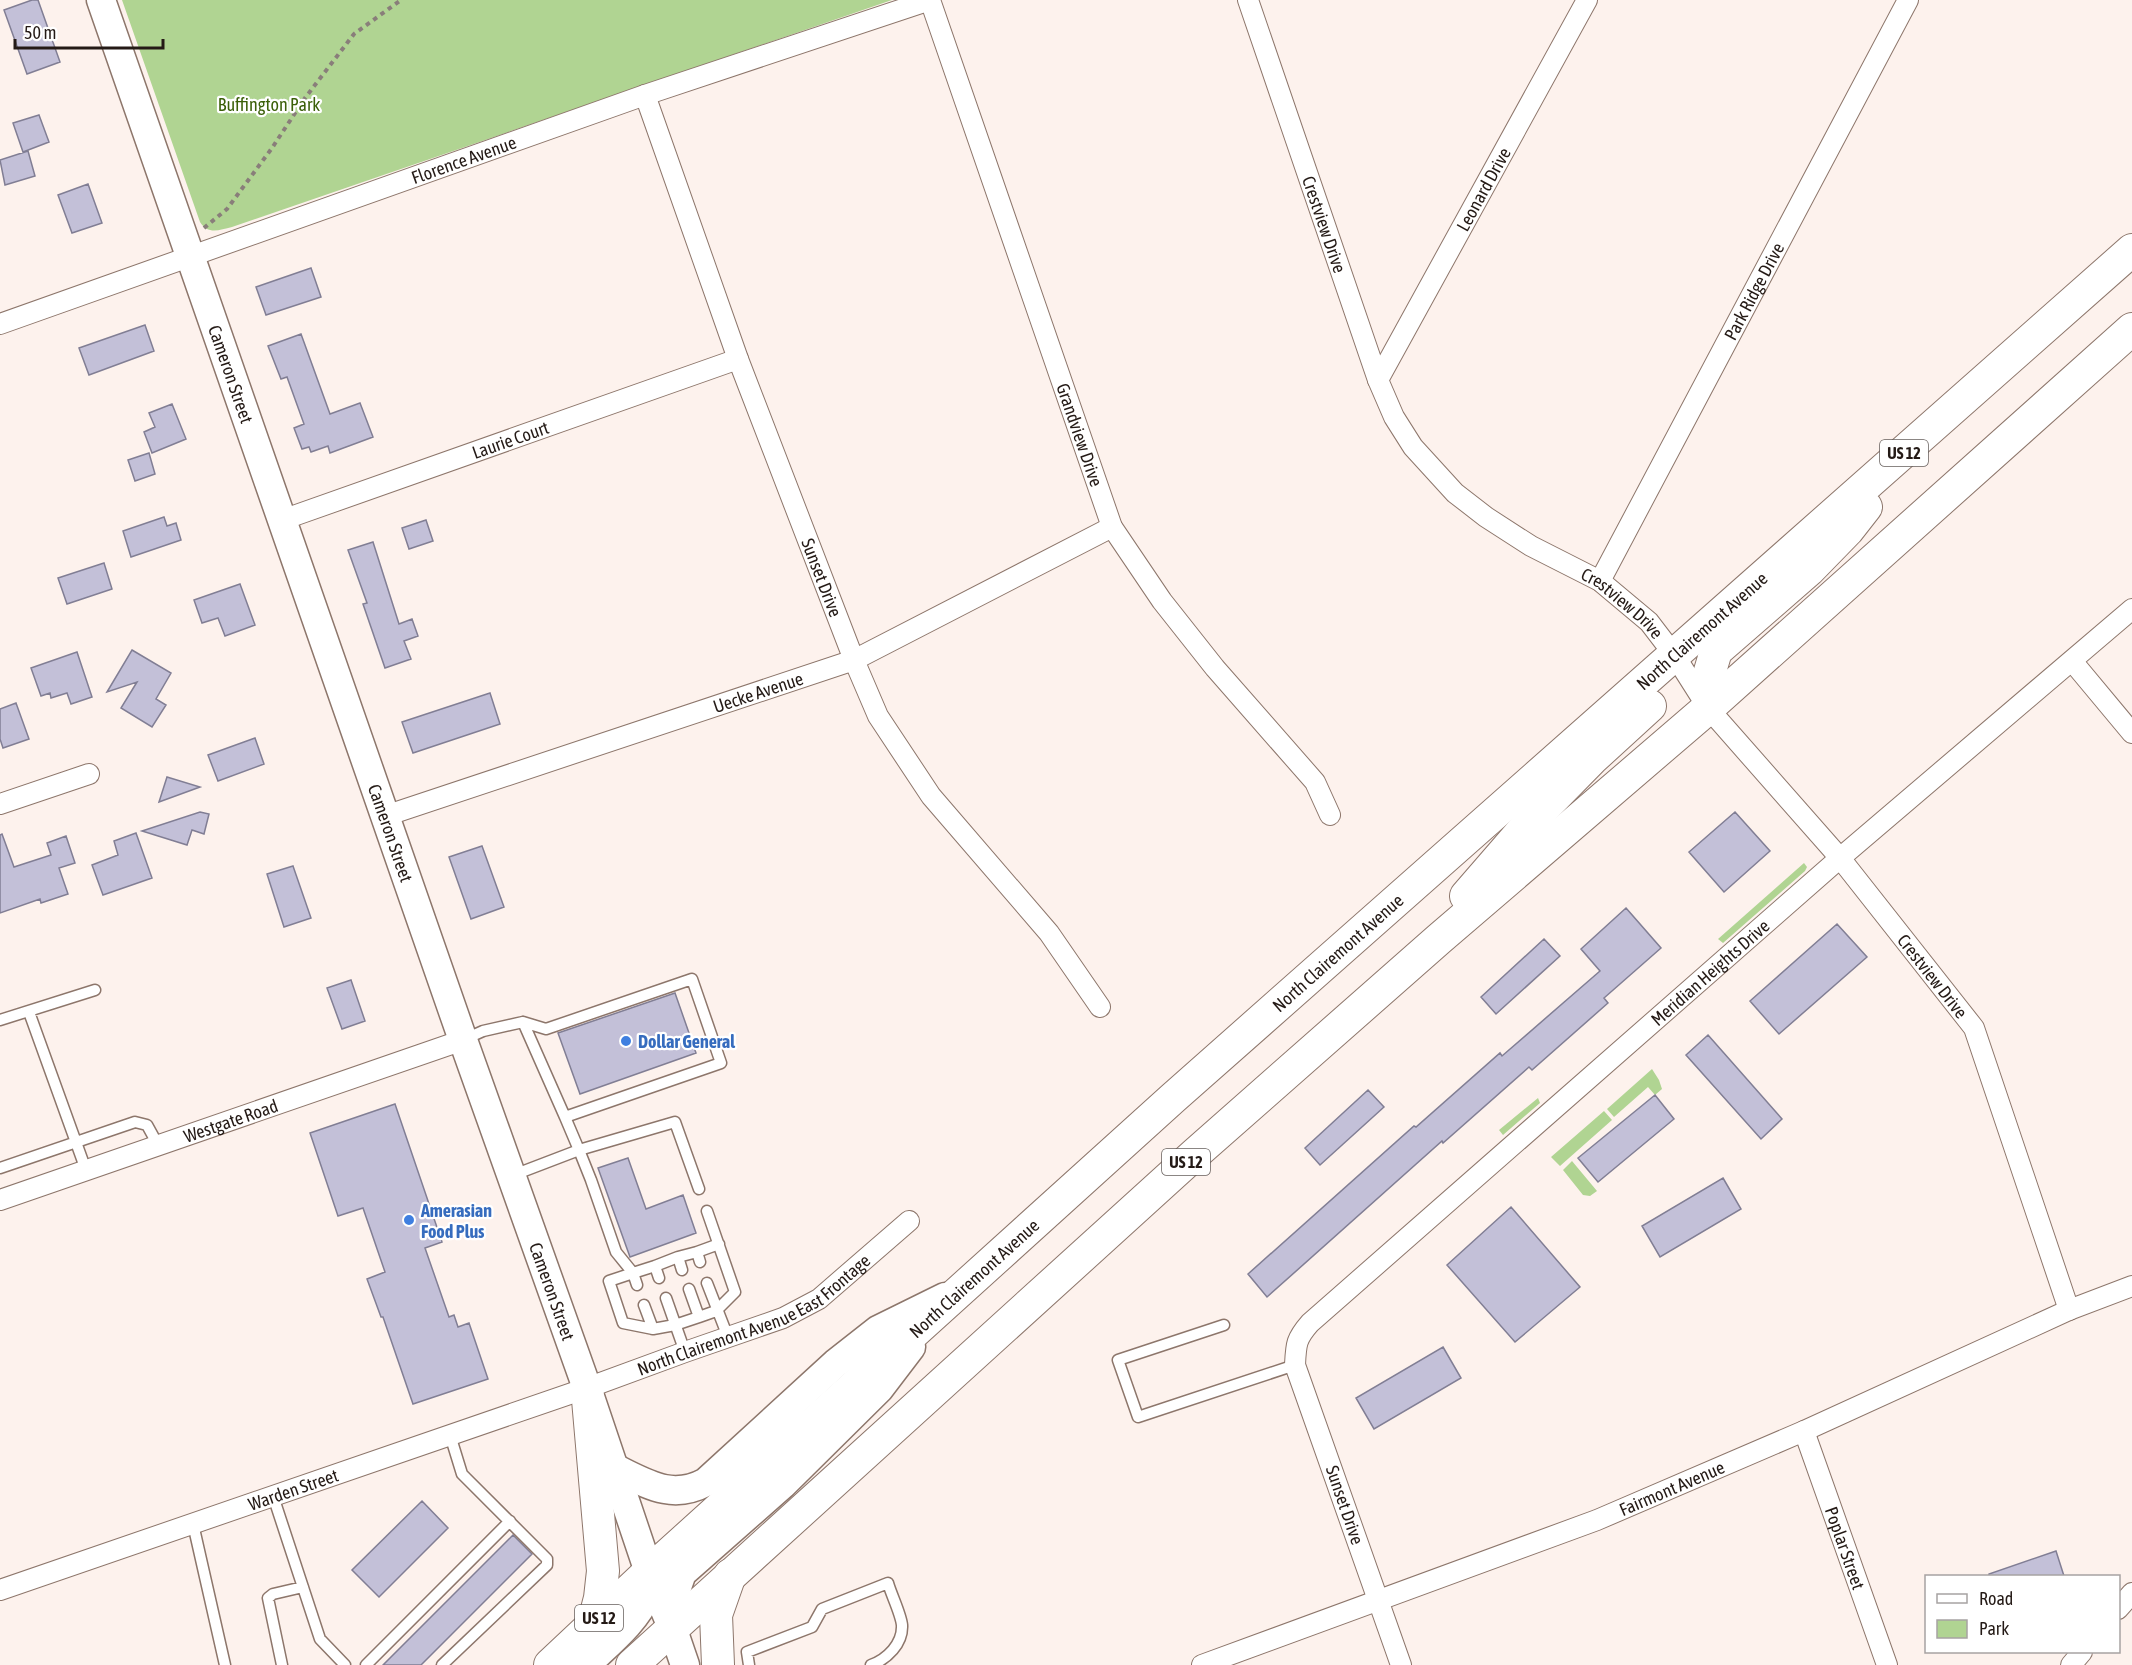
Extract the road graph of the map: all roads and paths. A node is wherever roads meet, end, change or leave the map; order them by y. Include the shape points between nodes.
1 (101, 0) edge
2 (401, 0) edge
3 (930, 0) edge
4 (1248, 0) edge
5 (1587, 0) edge
6 (1908, 0) edge
7 (645, 95) junction
8 (204, 228) dead end
9 (2132, 250) edge
10 (191, 256) junction
11 (0, 324) edge
12 (2132, 329) edge
13 (738, 359) junction
14 (1378, 380) junction
15 (1921, 437) junction
16 (282, 520) junction
17 (1112, 526) junction
18 (1600, 581) junction
19 (2132, 609) edge
20 (1675, 656) junction
21 (854, 660) junction
22 (2073, 661) junction
23 (1708, 708) junction
24 (2132, 734) edge
25 (89, 774) dead end
26 (0, 804) edge
27 (1330, 815) dead end
28 (385, 816) junction
29 (1840, 858) junction
30 (1415, 960) junction
31 (95, 990) dead end
32 (1100, 1007) dead end
33 (28, 1012) junction
34 (0, 1020) edge
35 (523, 1022) junction
36 (463, 1040) junction
37 (566, 1117) junction
38 (75, 1141) junction
39 (158, 1145) junction
40 (579, 1150) junction
41 (0, 1168) edge
42 (86, 1170) junction
43 (511, 1176) junction
44 (699, 1189) dead end
45 (0, 1200) edge
46 (707, 1211) dead end
47 (909, 1221) dead end
48 (719, 1244) junction
49 (678, 1257) junction
50 (655, 1266) junction
51 (682, 1270) dead end
52 (633, 1273) junction
53 (659, 1278) dead end
54 (707, 1283) dead end
55 (637, 1285) dead end
56 (965, 1286) junction
57 (2132, 1286) edge
58 (689, 1289) dead end
59 (666, 1298) dead end
60 (644, 1305) dead end
61 (2069, 1310) junction
62 (716, 1311) junction
63 (937, 1311) junction
64 (699, 1317) junction
65 (675, 1325) junction
66 (1224, 1325) dead end
67 (653, 1329) junction
68 (728, 1337) junction
69 (1296, 1344) joint
70 (685, 1352) junction
71 (1295, 1365) junction
72 (587, 1388) junction
73 (1804, 1431) junction
74 (450, 1435) junction
75 (614, 1468) junction
76 (273, 1496) junction
77 (510, 1521) junction
78 (193, 1524) junction
79 (649, 1572) junction
80 (730, 1574) junction
81 (303, 1587) junction
82 (0, 1590) edge
83 (2132, 1593) edge
84 (1379, 1601) junction
85 (2120, 1607) edge
86 (593, 1625) junction
87 (672, 1627) junction
88 (2081, 1653) edge
89 (878, 1664) edge
90 (225, 1665) edge
91 (282, 1665) edge
92 (345, 1665) edge
93 (366, 1665) edge
94 (442, 1665) edge
95 (550, 1665) edge
96 (586, 1665) edge
97 (632, 1665) edge
98 (685, 1665) edge
99 (718, 1665) edge
100 (749, 1665) edge
101 (1202, 1665) edge
102 (1401, 1665) edge
103 (1887, 1665) edge
104 (2070, 1665) edge

1 - 10 main road, Cameron Street
2 - 8 path via 354,34 226,209
3 - 7 street, Florence Avenue
3 - 17 street, Grandview Drive
4 - 14 street, Crestview Drive
5 - 14 street, Leonard Drive
6 - 18 street, Park Ridge Drive
7 - 10 street, Florence Avenue
7 - 13 street, Sunset Drive
9 - 15 main road, North Clairemont Avenue / US 12
10 - 11 street, Florence Avenue
10 - 16 main road, Cameron Street
12 - 23 main road, US 12
13 - 16 street, Laurie Court
13 - 21 street, Sunset Drive
14 - 18 street, Crestview Drive via 1413,447 1455,493 1531,546
15 - 20 main road, North Clairemont Avenue / US 12
15 - 23 main road via 1848,530 1809,570 1716,651 1706,690
16 - 28 main road, Cameron Street
17 - 21 street, Uecke Avenue
17 - 27 street, Grandview Drive via 1215,668 1315,782
18 - 20 street, Crestview Drive via 1649,622
19 - 22 street, Meridian Heights Drive
20 - 23 street, Crestview Drive
20 - 30 main road via 1674,670 1662,693 1531,821
20 - 56 main road, North Clairemont Avenue / US 12
21 - 28 street, Uecke Avenue
21 - 32 street, Sunset Drive via 878,716 932,796 1049,933
22 - 24 street
22 - 29 street, Meridian Heights Drive
23 - 29 street, Crestview Drive
23 - 30 main road, US 12
25 - 26 street
28 - 36 main road, Cameron Street
29 - 61 street, Crestview Drive via 1974,1028
29 - 69 street, Meridian Heights Drive via 1310,1323
30 - 80 main road, US 12
31 - 33 lane
33 - 34 lane
33 - 38 lane
35 - 36 lane
35 - 37 lane
35 - 37 lane via 546,1029 692,979 721,1063
36 - 39 street, Westgate Road
36 - 43 main road, Cameron Street
37 - 40 lane
38 - 39 lane via 135,1122 147,1125
38 - 41 lane
38 - 42 lane
39 - 42 street, Westgate Road
40 - 43 lane
40 - 44 lane via 675,1122
40 - 52 lane via 616,1252
42 - 45 street, Westgate Road
43 - 72 main road, Cameron Street
46 - 48 lane
47 - 68 street, North Clairemont Avenue East Frontage via 819,1299 783,1318
48 - 49 lane via 698,1257
48 - 62 lane via 735,1293
49 - 50 lane
49 - 51 lane
50 - 52 lane
50 - 53 lane
52 - 55 lane
52 - 67 lane via 609,1281 623,1323
54 - 62 lane
56 - 63 main road, North Clairemont Avenue / US 12
56 - 75 main road via 878,1330 836,1363 706,1482 692,1490 654,1487
57 - 61 street, Fairmont Avenue
58 - 64 lane
59 - 65 lane
60 - 67 lane
61 - 73 street, Fairmont Avenue
62 - 64 lane
62 - 68 lane
63 - 79 main road, North Clairemont Avenue / US 12
63 - 87 main road via 879,1389 783,1484 682,1573 671,1604
64 - 65 lane
65 - 67 lane
65 - 70 lane
66 - 71 lane via 1118,1360 1138,1417
68 - 70 street, North Clairemont Avenue East Frontage
69 - 71 street, Sunset Drive
70 - 72 street, North Clairemont Avenue East Frontage
71 - 84 street, Sunset Drive
72 - 74 street, Warden Street
72 - 75 main road, Cameron Street
72 - 86 main road via 603,1571
73 - 84 street, Fairmont Avenue via 1597,1521
73 - 103 street, Poplar Street
74 - 76 street, Warden Street
74 - 77 lane via 462,1474
75 - 79 main road, Cameron Street
76 - 78 street, Warden Street
76 - 81 lane
77 - 93 lane
77 - 94 lane via 547,1559 547,1565
78 - 82 street, Warden Street
78 - 90 lane
79 - 86 main road, North Clairemont Avenue / US 12
79 - 87 main road, Cameron Street
79 - 96 main road via 646,1595 637,1610
80 - 87 main road, US 12
80 - 99 main road via 716,1615
81 - 91 lane via 268,1598
81 - 92 lane via 320,1639
83 - 85 street
84 - 101 street, Fairmont Avenue
84 - 102 street, Sunset Drive
86 - 95 main road, North Clairemont Avenue / US 12
87 - 97 main road, US 12
87 - 98 main road, Cameron Street
88 - 104 street
89 - 100 lane via 896,1646 902,1625 888,1583 822,1609 812,1627 747,1652

